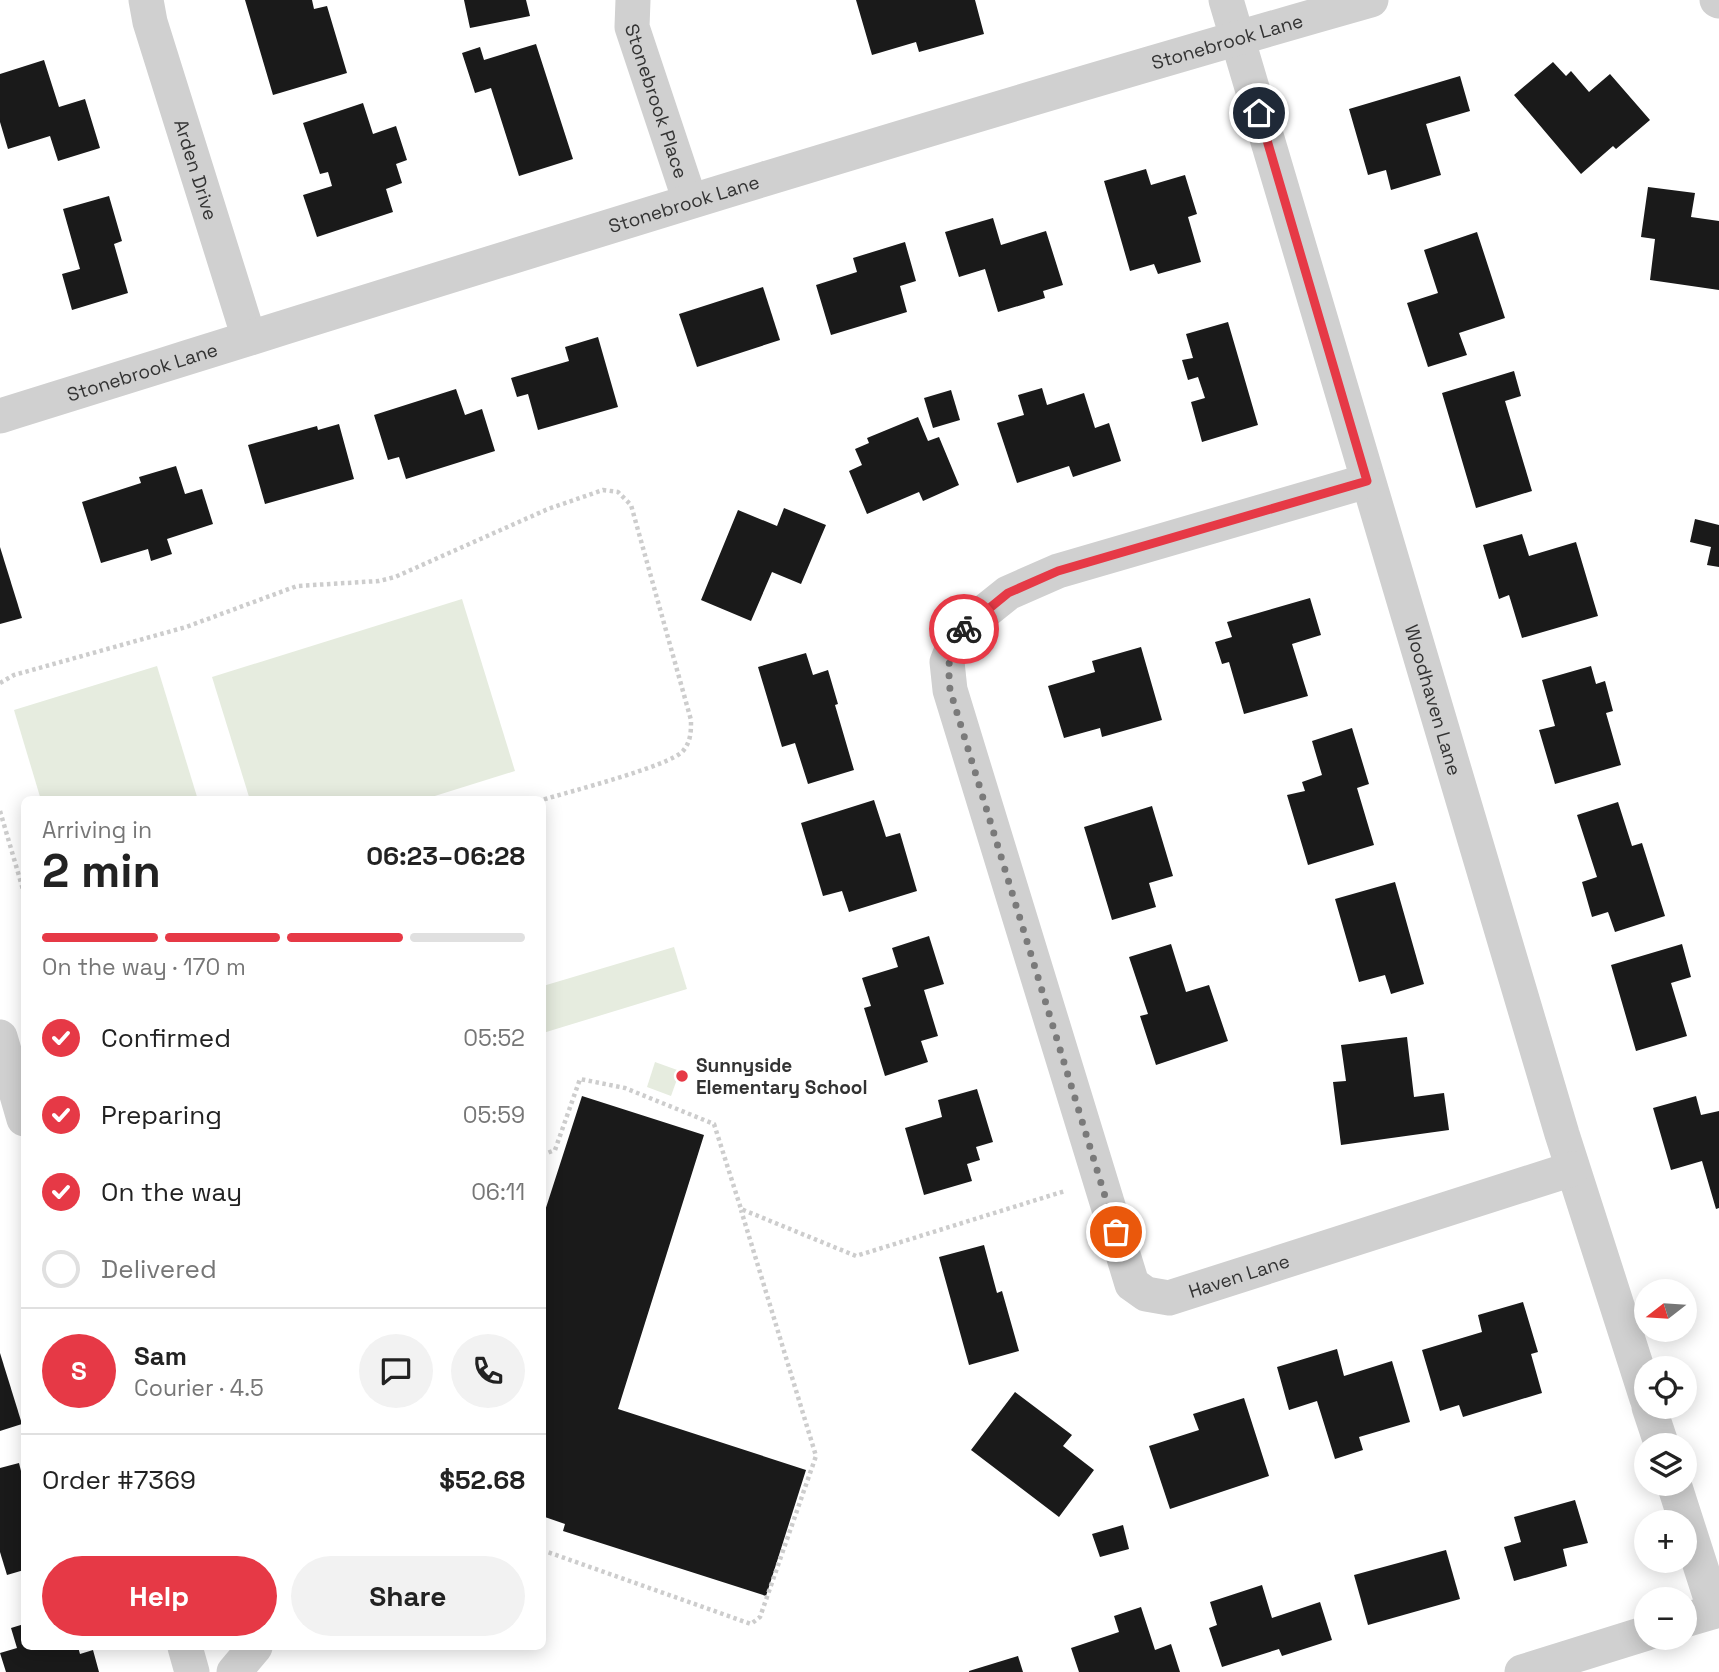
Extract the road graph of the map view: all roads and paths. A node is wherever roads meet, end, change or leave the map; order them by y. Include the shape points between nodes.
1 (146, 0) edge
2 (633, 0) edge
3 (1226, 0) edge
4 (1371, 0) edge
5 (1237, 38) junction
6 (690, 201) junction
7 (249, 338) junction
8 (0, 416) edge
9 (1367, 481) junction
10 (0, 683) edge
11 (546, 799) edge
12 (0, 811) edge
13 (21, 882) edge
14 (0, 1038) edge
15 (21, 1109) edge
16 (546, 1153) edge
17 (1572, 1169) junction
18 (1065, 1191) dead end
19 (741, 1209) junction
20 (1634, 1359) edge
21 (1677, 1496) edge
22 (546, 1551) edge
23 (1707, 1614) edge
24 (1634, 1637) edge
25 (186, 1650) edge
26 (252, 1650) edge
27 (192, 1672) edge
28 (234, 1672) edge
29 (1522, 1672) edge

1 - 7 street, Arden Drive
2 - 6 street, Stonebrook Place via 632,27
3 - 5 street, Woodhaven Lane
4 - 5 street, Stonebrook Lane
5 - 6 street, Stonebrook Lane
5 - 9 street, Woodhaven Lane
6 - 7 street, Stonebrook Lane
7 - 8 street, Stonebrook Lane
9 - 17 street, Woodhaven Lane
9 - 17 street, Haven Lane via 1058,571 1008,593 968,625 955,642 947,662 950,690 1132,1283 1146,1294 1169,1298
10 - 11 path via 14,675 186,627 297,586 395,577 548,509 603,490 618,492 631,505 691,720 690,740 681,754 660,764
12 - 13 path
14 - 15 street
16 - 19 path via 555,1150 580,1079 625,1088 714,1124
17 - 20 street, Woodhaven Lane
18 - 19 path via 856,1256
19 - 22 path via 816,1456 760,1617 751,1624
21 - 23 street
24 - 29 street
25 - 27 street
26 - 28 street

